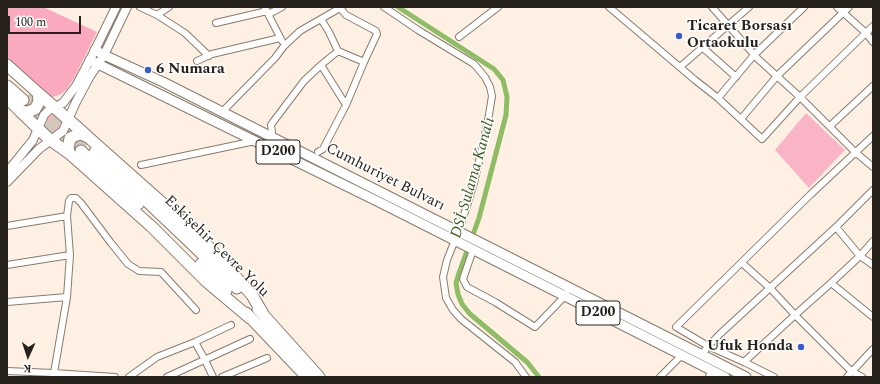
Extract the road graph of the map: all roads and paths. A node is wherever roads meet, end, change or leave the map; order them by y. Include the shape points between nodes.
1 (116, 7) edge
2 (127, 7) edge
3 (140, 7) edge
4 (168, 7) edge
5 (282, 7) edge
6 (341, 7) edge
7 (384, 7) edge
8 (609, 7) edge
9 (620, 7) edge
10 (712, 7) edge
11 (749, 7) edge
12 (804, 7) edge
13 (837, 7) edge
14 (849, 7) edge
15 (494, 8) edge
16 (267, 11) edge
17 (615, 12) junction
18 (843, 13) junction
19 (157, 14) junction
20 (321, 19) junction
21 (216, 23) dead end
22 (728, 25) junction
23 (873, 26) edge
24 (866, 33) junction
25 (459, 37) dead end
26 (280, 38) junction
27 (873, 42) edge
28 (284, 46) junction
29 (702, 47) junction
30 (96, 50) junction
31 (338, 51) junction
32 (104, 55) junction
33 (754, 55) junction
34 (209, 56) junction
35 (197, 61) dead end
36 (94, 62) junction
37 (364, 62) junction
38 (7, 65) edge
39 (321, 65) junction
40 (680, 67) junction
41 (7, 74) edge
42 (777, 76) junction
43 (736, 77) junction
44 (7, 86) edge
45 (873, 86) edge
46 (800, 97) junction
47 (7, 98) edge
48 (718, 98) junction
49 (27, 99) junction
50 (346, 105) junction
51 (54, 108) junction
52 (222, 112) junction
53 (68, 119) junction
54 (742, 119) junction
55 (830, 126) junction
56 (38, 128) junction
57 (271, 136) junction
58 (873, 136) edge
59 (52, 140) junction
60 (255, 141) junction
61 (85, 144) junction
62 (318, 152) dead end
63 (855, 152) junction
64 (70, 154) junction
65 (141, 165) dead end
66 (873, 167) edge
67 (7, 172) edge
68 (7, 182) edge
69 (873, 190) edge
70 (388, 196) junction
71 (383, 204) junction
72 (67, 216) junction
73 (7, 226) edge
74 (836, 227) junction
75 (459, 231) junction
76 (455, 240) junction
77 (873, 241) edge
78 (470, 248) junction
79 (70, 255) junction
80 (860, 256) junction
81 (742, 262) junction
82 (7, 265) edge
83 (873, 265) edge
84 (831, 283) junction
85 (568, 287) junction
86 (770, 288) junction
87 (564, 296) junction
88 (67, 297) junction
89 (7, 302) edge
90 (196, 310) dead end
91 (795, 315) junction
92 (873, 317) edge
93 (250, 318) junction
94 (231, 325) dead end
95 (250, 339) dead end
96 (195, 342) junction
97 (708, 346) junction
98 (873, 349) edge
99 (682, 355) junction
100 (267, 358) dead end
101 (700, 359) junction
102 (205, 360) junction
103 (744, 362) junction
104 (7, 371) edge
105 (851, 371) junction
106 (54, 375) edge
107 (710, 375) edge
108 (77, 376) edge
109 (102, 376) edge
110 (115, 377) edge
111 (129, 377) edge
112 (167, 377) edge
113 (213, 377) edge
114 (222, 377) edge
115 (307, 377) edge
116 (318, 377) edge
117 (526, 377) edge
118 (660, 377) edge
119 (725, 377) edge
120 (746, 377) edge
121 (774, 377) edge
122 (847, 377) edge
123 (862, 377) edge

1 - 30 main road
2 - 32 main road
3 - 19 street
4 - 19 street
5 - 16 street
6 - 20 street
6 - 37 street via 346,15 376,31 377,34
7 - 75 street via 474,64 490,87 492,96 486,129 474,183
8 - 17 street
9 - 17 street
10 - 22 street
11 - 22 street
12 - 33 street
13 - 18 street
14 - 18 street
15 - 25 street
16 - 21 street
16 - 26 street
17 - 40 street
18 - 24 street
18 - 42 street
19 - 34 street via 185,33
20 - 28 street via 300,31
20 - 31 street
22 - 29 street
22 - 33 street
23 - 24 street
24 - 27 street
24 - 46 street
26 - 28 street
26 - 34 street
28 - 52 street
29 - 40 street
29 - 43 street
30 - 32 main road, Cumhuriyet Bulvarı
30 - 36 main road
31 - 37 street
31 - 39 street
32 - 36 main road
32 - 52 main road, Cumhuriyet Bulvarı
33 - 42 street
33 - 43 street
34 - 35 street
36 - 51 main road via 70,95
36 - 53 main road via 90,76
36 - 60 main road, Cumhuriyet Bulvarı / D200
37 - 50 street
38 - 49 highway
39 - 50 street
39 - 57 street via 304,81 273,122
40 - 48 street
41 - 49 highway
42 - 46 street
42 - 54 street
43 - 48 street
44 - 49 highway
45 - 55 street
46 - 54 street via 762,139
46 - 55 street
47 - 49 highway
48 - 54 street
49 - 51 highway
49 - 56 highway
50 - 62 street via 323,149
51 - 53 highway
51 - 56 main road via 44,115
52 - 57 main road, Cumhuriyet Bulvarı
53 - 59 main road via 63,131
53 - 61 highway
55 - 63 street
56 - 59 highway
56 - 67 main road via 33,140
57 - 70 main road, Cumhuriyet Bulvarı
58 - 63 street
59 - 64 highway
59 - 68 main road via 39,149
60 - 65 street
60 - 71 main road, Cumhuriyet Bulvarı / D200
61 - 64 highway via 81,134 70,138
61 - 93 highway, Eskişehir Çevre Yolu
61 - 116 highway, Eskişehir Çevre Yolu via 263,314
63 - 66 street
63 - 81 street
64 - 93 highway via 152,227 206,281
69 - 74 street
70 - 71 main road
70 - 75 main road, Cumhuriyet Bulvarı
71 - 76 main road, Cumhuriyet Bulvarı / D200
72 - 73 street
72 - 79 street
72 - 90 street via 69,201 76,198 128,264 139,271 161,272
74 - 80 street
74 - 86 street
75 - 85 main road, Cumhuriyet Bulvarı
76 - 78 main road, Cumhuriyet Bulvarı / D200
76 - 117 street via 446,260 443,277 446,298 461,319 515,362
77 - 80 street
78 - 87 main road, Cumhuriyet Bulvarı / D200
78 - 87 street via 463,279 467,287 535,327
79 - 82 street
79 - 88 street
80 - 83 street
80 - 84 street
81 - 86 street
81 - 97 street via 676,327
84 - 91 street
84 - 92 street
85 - 87 street
85 - 101 main road, Cumhuriyet Bulvarı
86 - 91 street
86 - 97 street
87 - 99 main road, Cumhuriyet Bulvarı / D200
88 - 89 street
88 - 106 street
91 - 103 street
91 - 105 street
93 - 115 highway, Eskişehir Çevre Yolu
94 - 96 street
95 - 102 street
96 - 102 street
96 - 111 street via 157,357
97 - 101 street
97 - 103 street
98 - 105 street
99 - 101 main road, Cumhuriyet Bulvarı / D200
99 - 118 street
100 - 114 street
101 - 107 main road, Cumhuriyet Bulvarı / D200
101 - 120 main road, Cumhuriyet Bulvarı
102 - 112 street
102 - 113 street
103 - 121 street
104 - 106 street
105 - 122 street
105 - 123 street
106 - 108 street
107 - 119 main road, Cumhuriyet Bulvarı / D200
108 - 109 street
109 - 110 street

